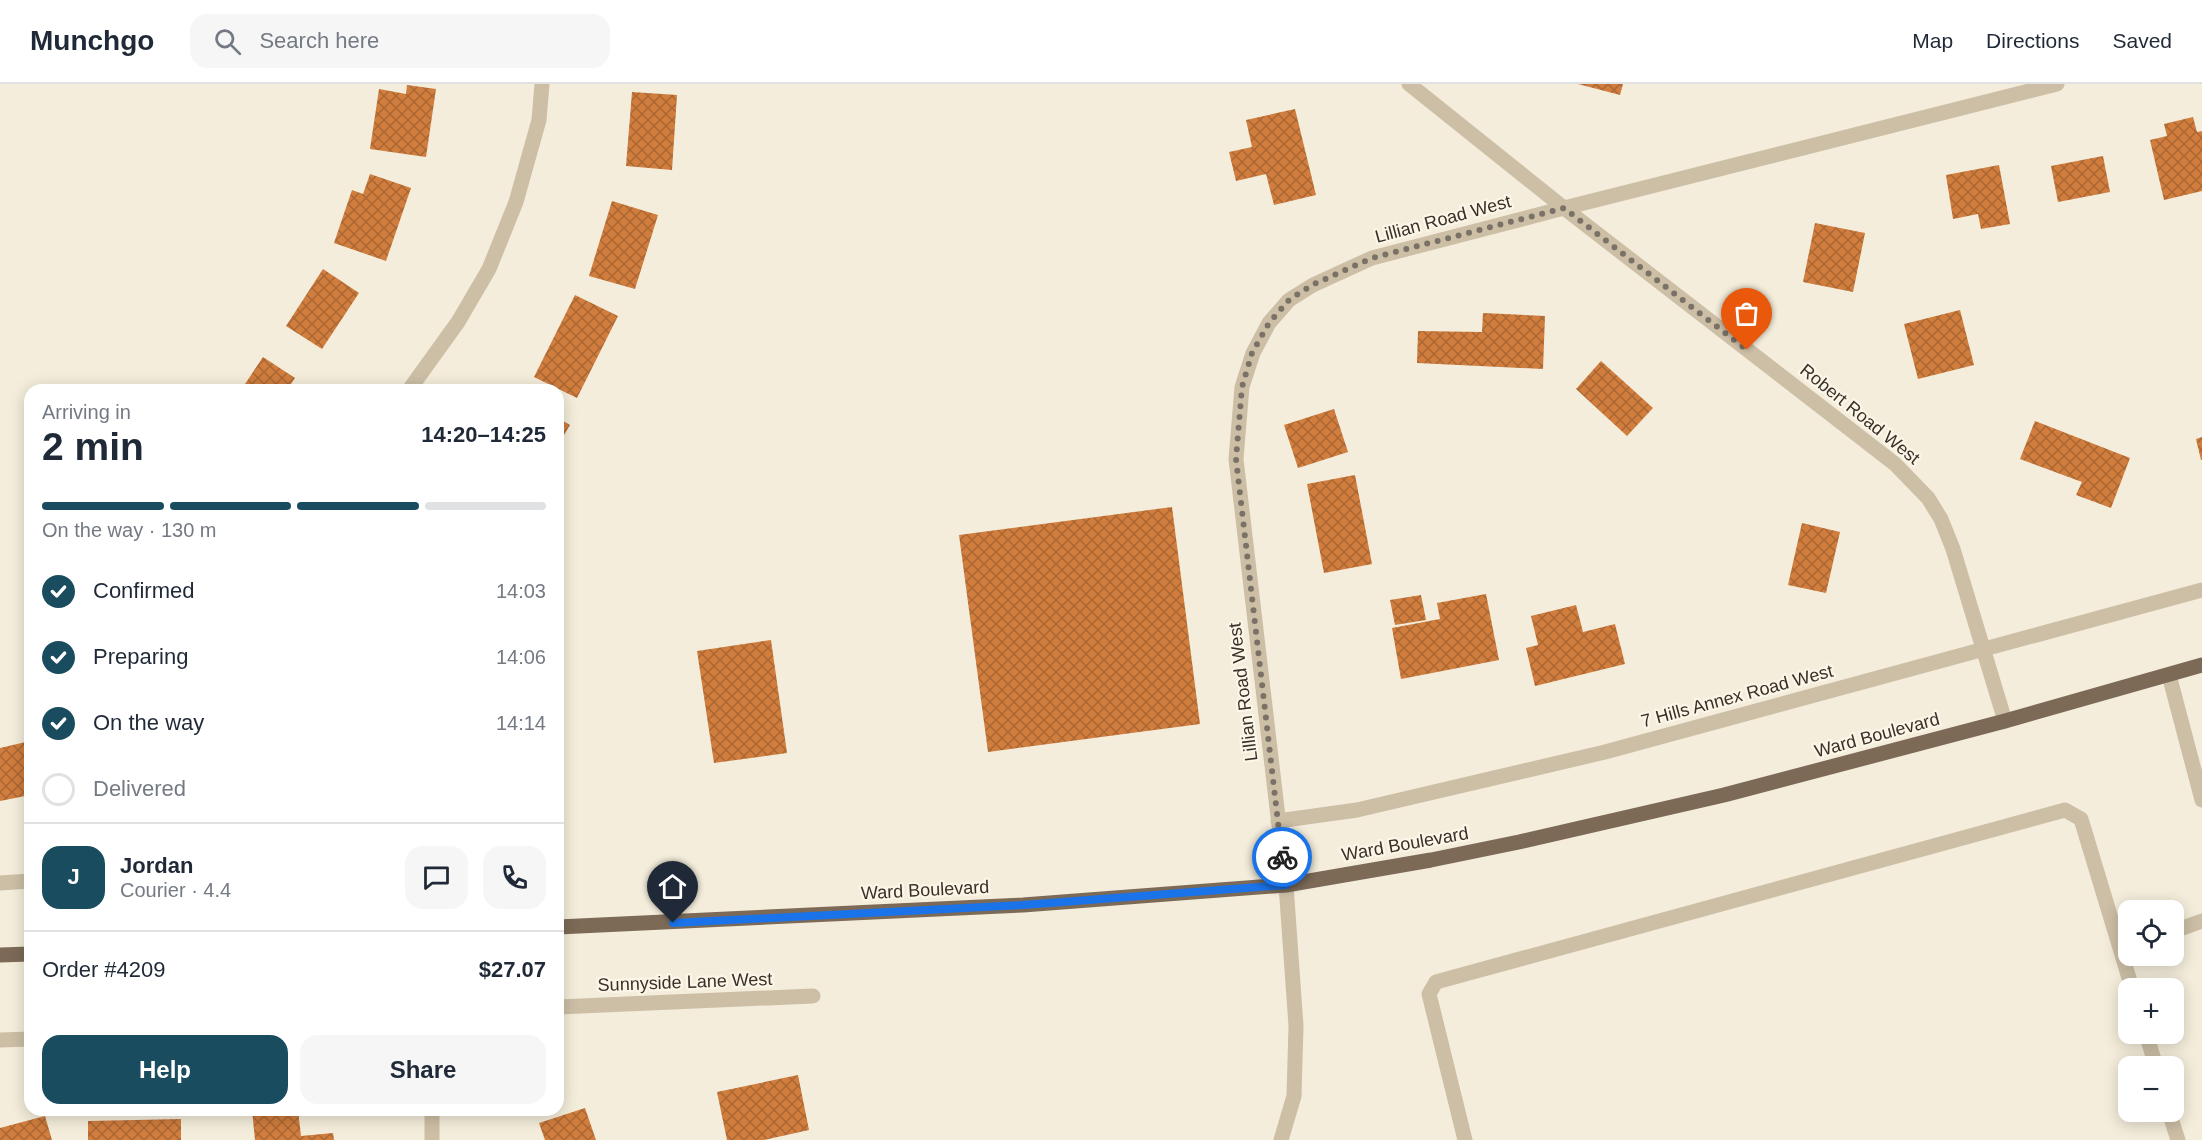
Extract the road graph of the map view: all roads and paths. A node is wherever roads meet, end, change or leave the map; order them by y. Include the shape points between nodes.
1 (542, 84) edge
2 (1409, 84) edge
3 (2057, 84) edge
4 (1564, 208) junction
5 (413, 384) edge
6 (2202, 590) edge
7 (1984, 650) junction
8 (2202, 665) edge
9 (2169, 675) junction
10 (2004, 721) junction
11 (2202, 800) edge
12 (1278, 822) junction
13 (24, 881) edge
14 (0, 883) edge
15 (1286, 885) junction
16 (2202, 921) edge
17 (564, 927) edge
18 (2184, 927) edge
19 (2118, 928) edge
20 (24, 954) edge
21 (0, 955) edge
22 (813, 996) dead end
23 (564, 1007) edge
24 (24, 1039) edge
25 (0, 1040) edge
26 (432, 1116) edge
27 (2172, 1122) edge
28 (432, 1140) edge
29 (1282, 1140) edge
30 (1465, 1140) edge
31 (2178, 1140) edge

1 - 5 street via 539,120 516,202 489,269 458,322
2 - 4 street, Robert Road West
3 - 4 street, Lillian Road West
4 - 7 street, Robert Road West via 1894,464 1928,498 1953,549
4 - 12 street, Lillian Road West via 1372,258 1312,285 1289,300 1269,323 1252,353 1242,387 1236,459
6 - 7 street, 7 Hills Annex Road West
7 - 10 street, Robert Road West
7 - 12 street, 7 Hills Annex Road West via 1605,752 1358,810
8 - 9 main road, Ward Boulevard
9 - 10 main road, Ward Boulevard
9 - 11 street
10 - 15 main road, Ward Boulevard via 1724,795 1530,840
12 - 15 street, Lillian Road West
13 - 14 street
15 - 17 main road, Ward Boulevard via 1023,905
15 - 29 street, Lillian Road West via 1296,1026 1294,1096
16 - 18 street
19 - 30 street via 2081,819 2065,810 1436,982 1429,994
20 - 21 main road
22 - 23 street, Sunnyside Lane West
24 - 25 street
26 - 28 street
27 - 31 street

